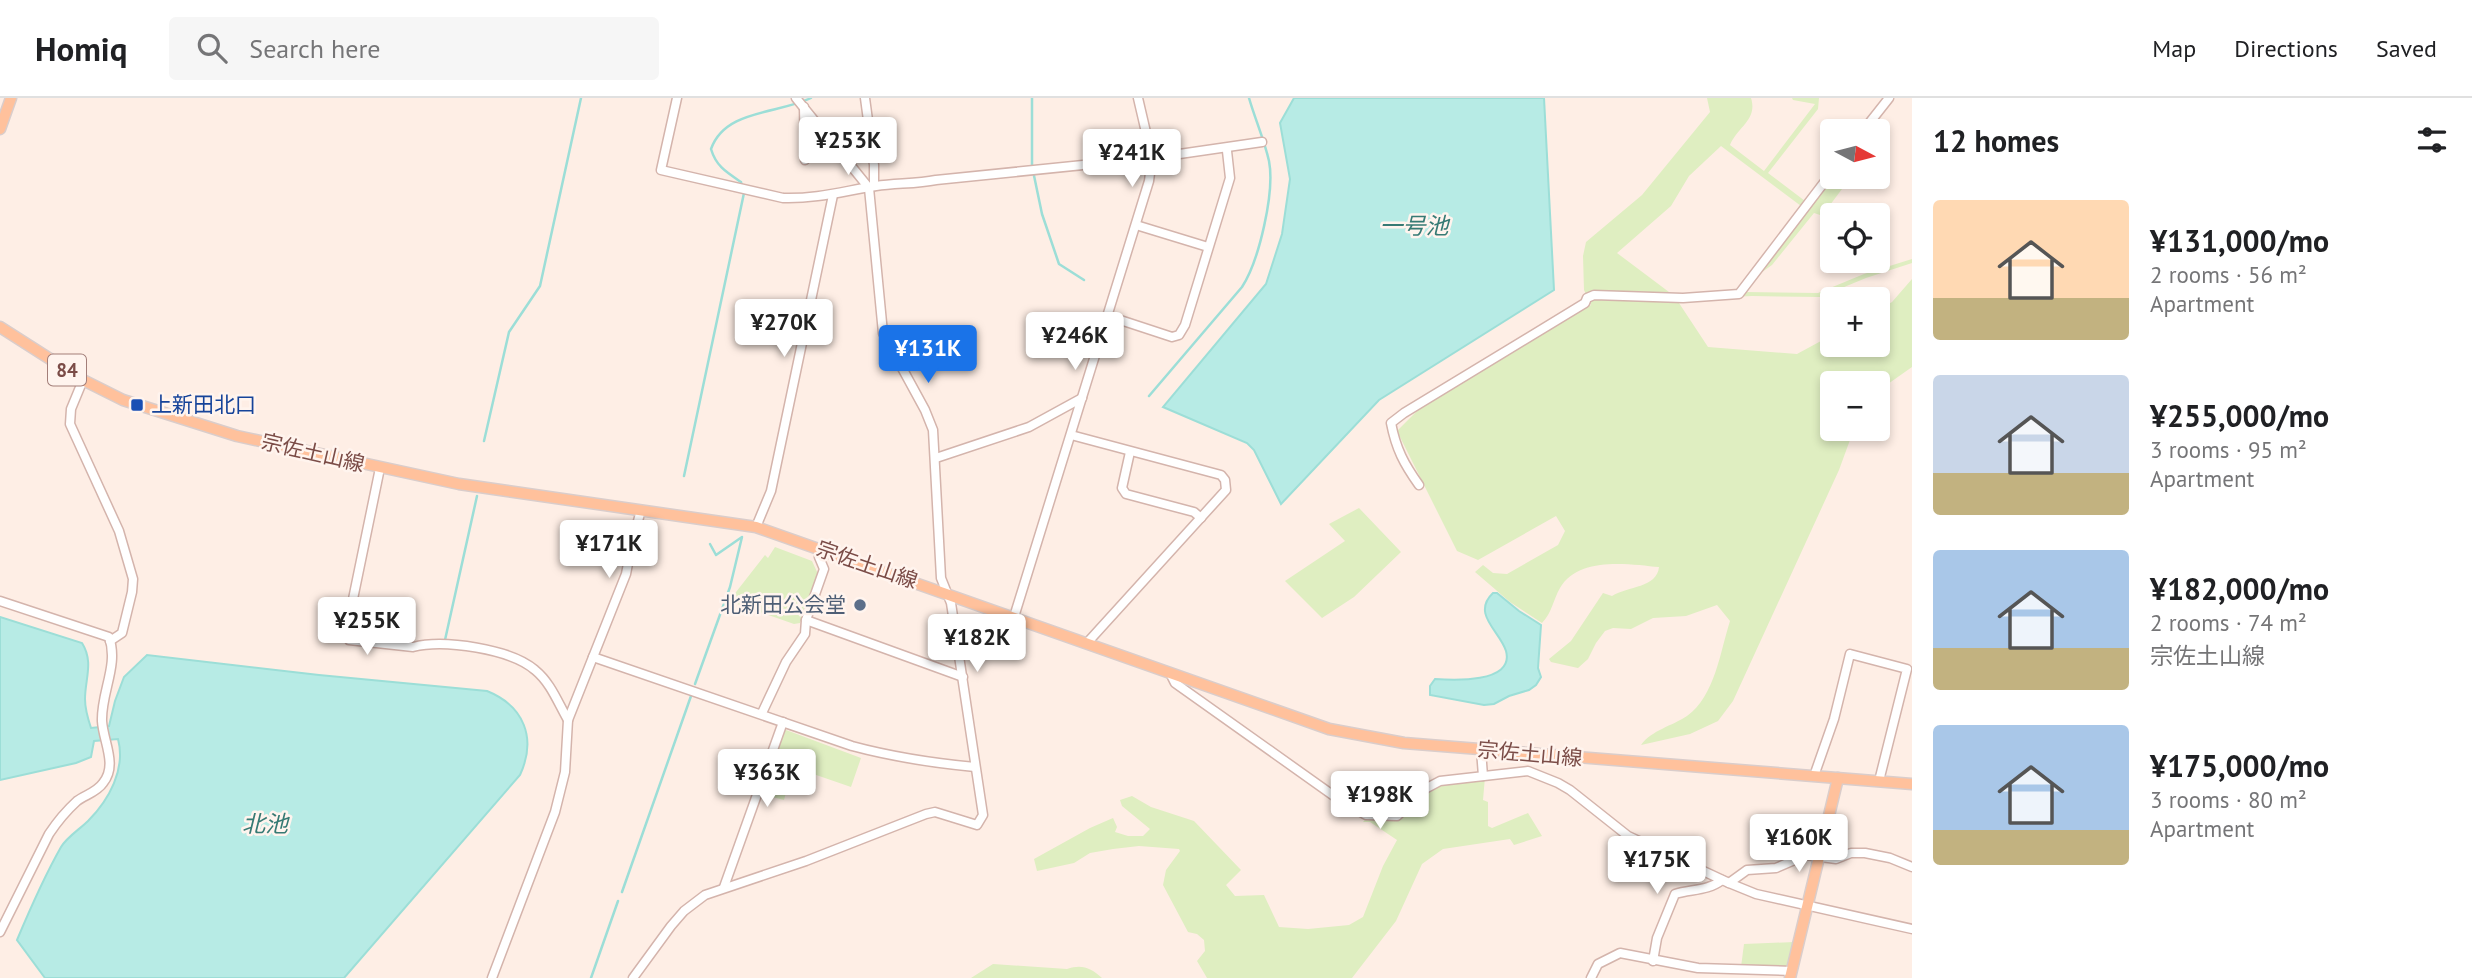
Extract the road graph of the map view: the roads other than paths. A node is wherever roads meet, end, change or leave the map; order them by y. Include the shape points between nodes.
1 (11, 98) edge
2 (677, 98) edge
3 (796, 98) edge
4 (865, 98) edge
5 (1138, 98) edge
6 (1889, 98) edge
7 (804, 107) junction
8 (1872, 119) edge
9 (0, 129) edge
10 (1262, 142) dead end
11 (1227, 151) dead end
12 (1152, 158) junction
13 (805, 160) dead end
14 (872, 187) junction
15 (1820, 188) edge
16 (834, 195) junction
17 (1136, 225) junction
18 (1209, 247) junction
19 (1108, 316) junction
20 (0, 327) edge
21 (83, 380) junction
22 (1082, 398) junction
23 (1071, 435) junction
24 (1130, 452) junction
25 (936, 458) junction
26 (380, 468) junction
27 (1419, 485) dead end
28 (641, 510) junction
29 (1201, 518) junction
30 (756, 527) junction
31 (821, 549) junction
32 (945, 592) junction
33 (0, 601) edge
34 (1014, 617) junction
35 (806, 620) junction
36 (110, 641) junction
37 (1087, 643) junction
38 (593, 657) junction
39 (1170, 673) junction
40 (963, 677) junction
41 (762, 713) junction
42 (568, 720) junction
43 (783, 722) junction
44 (1481, 750) junction
45 (975, 766) junction
46 (1483, 776) junction
47 (1814, 776) junction
48 (1838, 778) junction
49 (1879, 781) junction
50 (1912, 784) edge
51 (1819, 858) junction
52 (1912, 867) edge
53 (1726, 881) junction
54 (724, 887) junction
55 (1807, 905) junction
56 (1912, 918) edge
57 (1910, 928) edge
58 (0, 932) edge
59 (1653, 961) junction
60 (1791, 974) edge
61 (494, 977) edge
62 (633, 978) edge
63 (1591, 978) edge

1 - 9 main road
2 - 16 street via 662,170 783,198
3 - 7 street
4 - 14 street via 874,165
5 - 12 street
6 - 8 street
7 - 13 street
7 - 14 street
10 - 12 street
11 - 18 street via 1230,178
12 - 14 street
12 - 17 street
14 - 16 street
14 - 25 street via 883,333 929,419
15 - 27 street via 1739,294 1683,298 1594,295 1404,413 1391,423 1401,461
16 - 30 street via 771,491
17 - 18 street
17 - 19 street
18 - 19 street via 1179,335 1172,337
19 - 22 street
20 - 21 main road, 宗佐土山線 / 84
21 - 26 main road, 宗佐土山線 / 84 via 123,400 237,436
21 - 36 street via 70,424 119,531 133,579 122,633
22 - 23 street
22 - 25 street via 1029,427
23 - 24 street
23 - 34 street
24 - 29 street via 1122,488 1126,494 1194,512
24 - 29 street via 1223,477 1226,490
25 - 32 street
26 - 28 main road, 宗佐土山線 / 84
26 - 42 street via 345,633 349,640 413,647 441,645 509,656 536,670
28 - 30 main road, 宗佐土山線 / 84
28 - 38 street via 626,574
29 - 37 street
30 - 31 main road, 宗佐土山線 / 84
31 - 32 main road, 宗佐土山線 / 84
31 - 35 street via 824,569
32 - 34 main road, 宗佐土山線 / 84
32 - 40 street via 951,603
33 - 36 street
34 - 37 main road, 宗佐土山線 / 84
35 - 40 street
35 - 41 street via 805,634
36 - 58 street via 112,665 102,722 110,761 107,776 58,820
37 - 39 main road, 宗佐土山線 / 84
38 - 41 street
38 - 42 street
39 - 44 main road, 宗佐土山線 / 84 via 1329,729 1385,741
39 - 46 street via 1175,683 1366,815 1396,816 1425,789 1440,782
40 - 45 street
41 - 43 street
42 - 61 street via 563,784
43 - 45 street via 892,757
43 - 54 street
44 - 46 street
44 - 47 main road, 宗佐土山線 / 84
45 - 54 street via 983,815 976,825 935,812 926,814
46 - 53 street via 1528,771 1558,783 1628,836
47 - 48 main road, 宗佐土山線 / 84
47 - 49 street via 1850,654 1907,669
48 - 49 main road, 宗佐土山線 / 84
48 - 51 main road
49 - 50 main road, 宗佐土山線 / 84
51 - 52 street via 1865,853
51 - 53 street via 1806,855 1776,869 1747,870
51 - 55 main road
53 - 55 street via 1756,894
53 - 59 street via 1675,894
54 - 62 street via 684,911
55 - 57 street
55 - 60 main road
56 - 57 street
59 - 60 street
59 - 63 street via 1620,953 1598,964

